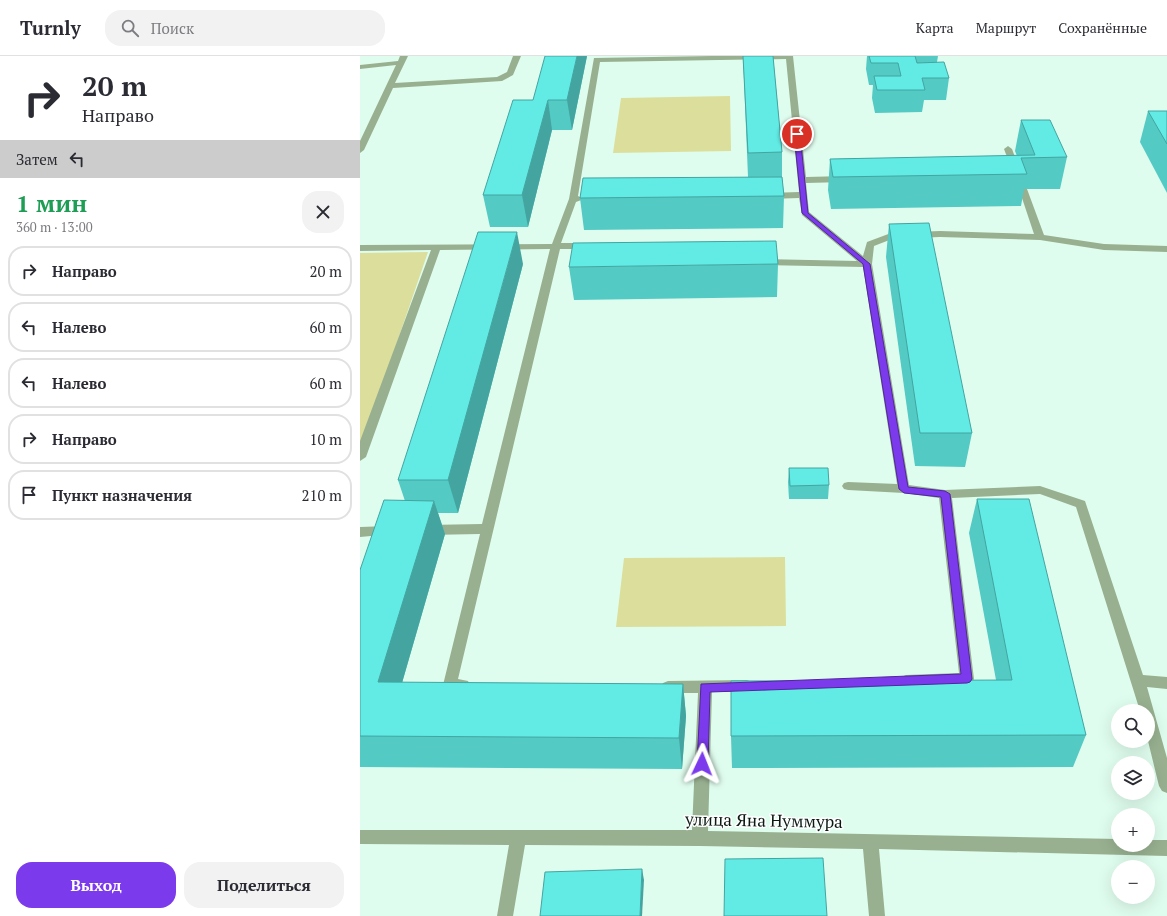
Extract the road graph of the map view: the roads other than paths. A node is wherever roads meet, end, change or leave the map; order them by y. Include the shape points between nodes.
1 (517, 56) edge
2 (789, 57) edge
3 (597, 58) edge
4 (402, 60) edge
5 (360, 67) edge
6 (389, 86) junction
7 (1008, 149) dead end
8 (360, 150) edge
9 (1011, 178) edge
10 (856, 179) edge
11 (802, 180) junction
12 (1022, 186) edge
13 (803, 195) junction
14 (756, 196) edge
15 (573, 199) junction
16 (588, 199) edge
17 (1040, 237) junction
18 (556, 245) junction
19 (437, 246) junction
20 (595, 246) edge
21 (360, 248) edge
22 (1167, 249) edge
23 (750, 262) edge
24 (867, 264) junction
25 (360, 457) edge
26 (848, 486) dead end
27 (904, 489) junction
28 (945, 494) junction
29 (488, 529) junction
30 (413, 530) edge
31 (398, 531) edge
32 (360, 532) edge
33 (1138, 680) junction
34 (895, 681) edge
35 (1167, 683) edge
36 (474, 685) edge
37 (760, 685) edge
38 (657, 687) edge
39 (705, 687) junction
40 (1145, 704) edge
41 (1155, 741) edge
42 (1167, 786) edge
43 (360, 837) edge
44 (518, 837) junction
45 (700, 838) junction
46 (870, 841) junction
47 (1167, 848) edge
48 (505, 916) edge
49 (877, 916) edge

1 - 6 street via 510,73 499,79
2 - 3 street
2 - 11 street
3 - 15 street
4 - 5 street
4 - 6 street
6 - 8 street
7 - 9 street via 1018,178
10 - 11 street
11 - 13 street
12 - 17 street
13 - 14 street
13 - 24 street via 805,213
15 - 16 street
15 - 18 street
17 - 22 street via 1104,247
17 - 24 street via 940,234 891,236 870,244
18 - 19 street
18 - 20 street
18 - 29 street
19 - 21 street
19 - 25 street
23 - 24 street
24 - 27 street
26 - 27 street
27 - 28 street
28 - 33 street via 1040,490 1081,504
28 - 34 street via 967,679
29 - 30 street
29 - 36 street via 450,685
31 - 32 street
33 - 35 street
33 - 40 street
37 - 39 street
38 - 39 street
39 - 45 street
41 - 42 street
43 - 44 street, улица Яна Нуммура
44 - 45 street, улица Яна Нуммура
44 - 48 street
45 - 46 street, улица Яна Нуммура
46 - 47 street, улица Яна Нуммура
46 - 49 street

